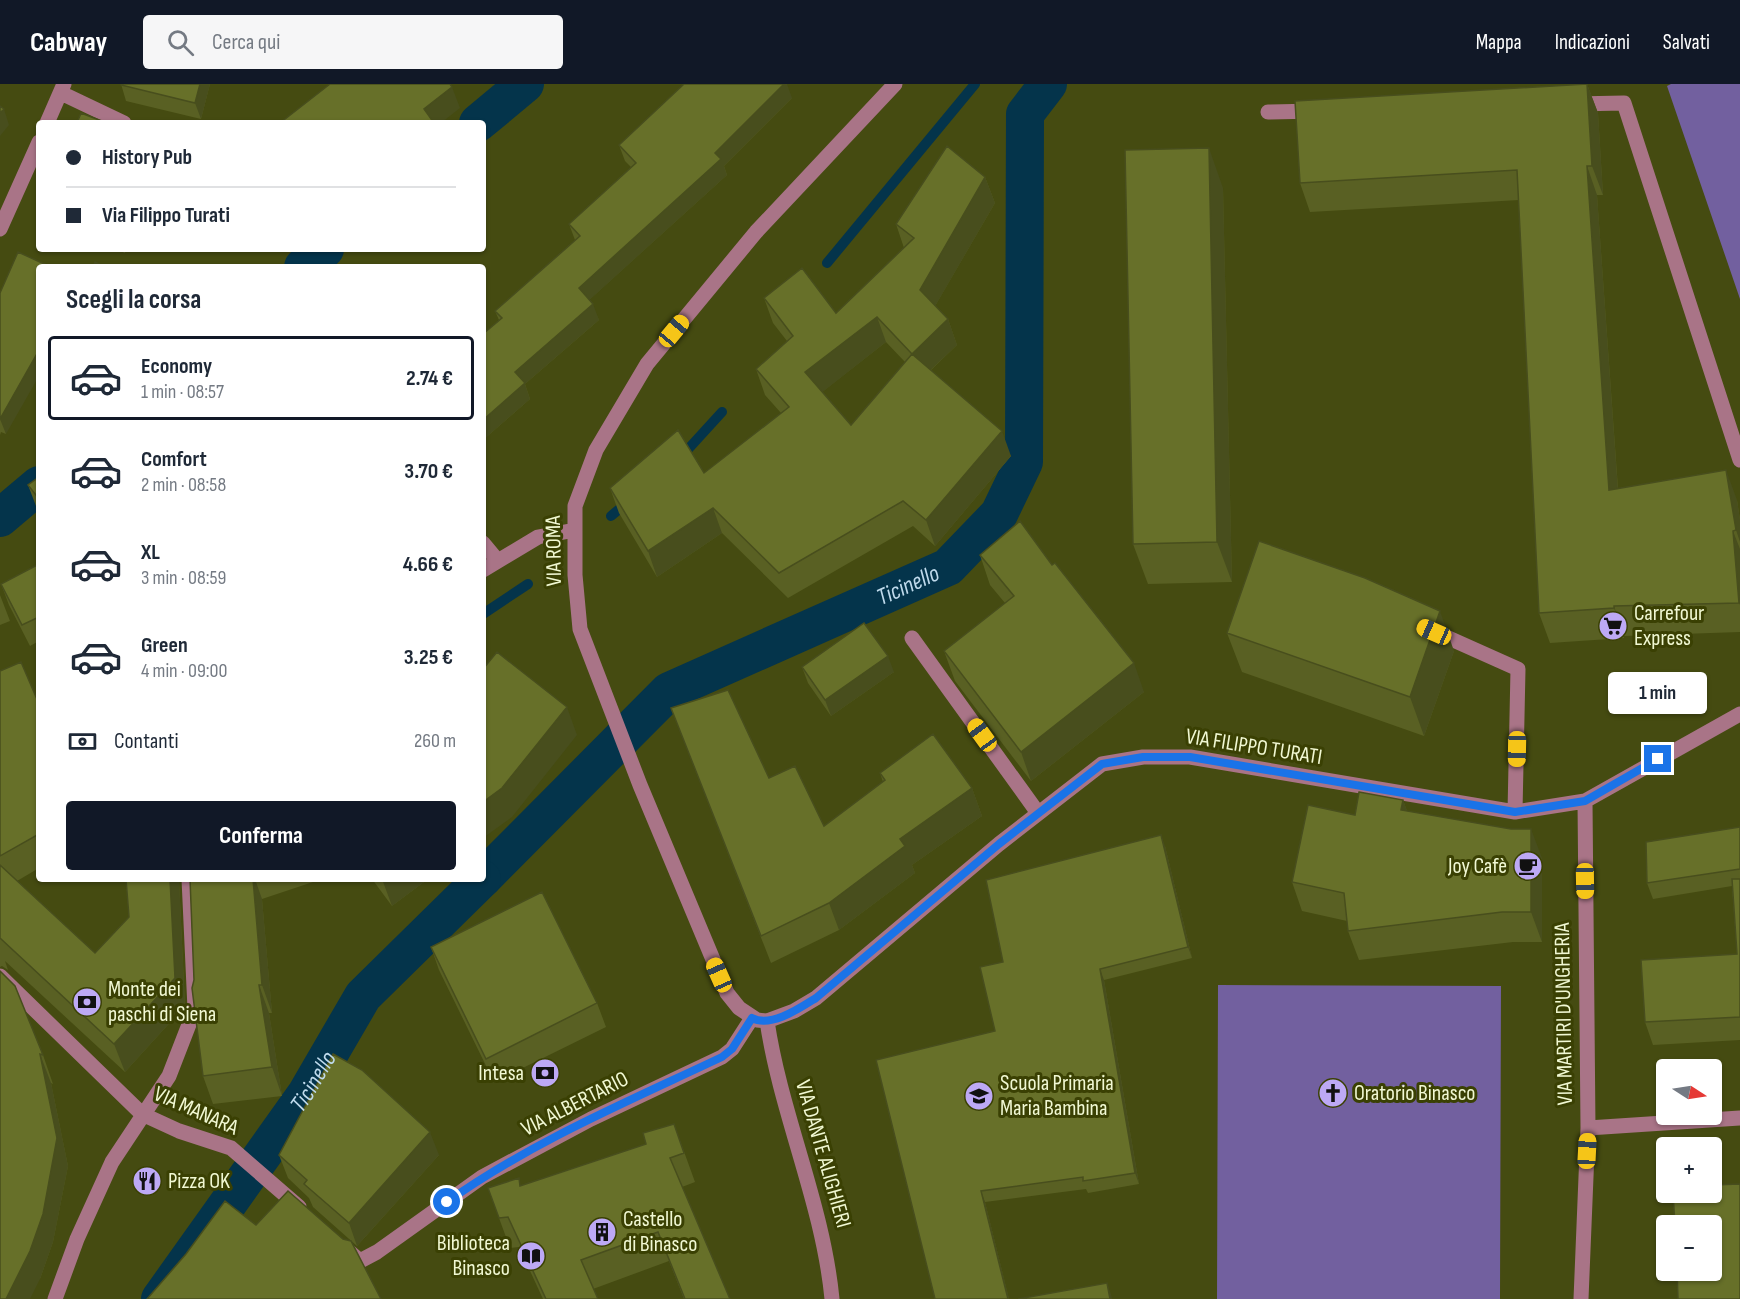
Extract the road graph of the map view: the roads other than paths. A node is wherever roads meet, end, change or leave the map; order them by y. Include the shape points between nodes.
1 (896, 84) edge
2 (63, 88) edge
3 (1552, 105) edge
4 (1327, 110) edge
5 (1268, 112) dead end
6 (48, 120) edge
7 (119, 120) edge
8 (36, 149) edge
9 (0, 229) edge
10 (1740, 460) edge
11 (574, 530) junction
12 (486, 547) edge
13 (498, 561) junction
14 (486, 568) edge
15 (1423, 627) edge
16 (912, 638) dead end
17 (1740, 714) edge
18 (1585, 801) junction
19 (1515, 812) junction
20 (1038, 813) junction
21 (189, 882) edge
22 (0, 976) edge
23 (760, 1019) junction
24 (142, 1114) junction
25 (1740, 1118) edge
26 (1588, 1128) junction
27 (309, 1216) edge
28 (334, 1239) edge
29 (55, 1299) edge
30 (832, 1299) edge
31 (1581, 1299) edge

1 - 11 street, VIA ROMA via 756,232 647,364 596,450 575,506
2 - 6 street
2 - 7 street
3 - 10 street via 1624,103
4 - 5 street
8 - 9 street
11 - 13 street via 538,537
11 - 23 street, VIA ROMA via 580,629 727,993 739,1008
12 - 13 street
13 - 14 street
15 - 19 street via 1518,669
16 - 20 street
17 - 18 street, VIA FILIPPO TURATI
18 - 19 street, VIA FILIPPO TURATI
18 - 26 street, VIA MARTIRI D'UNGHERIA
19 - 20 street, VIA FILIPPO TURATI via 1190,757 1143,757 1102,764
20 - 23 street, VIA FILIPPO TURATI via 816,998 794,1011
21 - 24 street via 195,1009 169,1076
22 - 24 street, VIA MANARA
23 - 28 street, VIA ALBERTARIO via 722,1057 591,1119 482,1177 360,1261
23 - 30 street, VIA DANTE ALIGHIERI via 828,1257
24 - 27 street, VIA MANARA via 231,1148
24 - 29 street via 112,1162
25 - 26 street
26 - 31 street, VIA MARTIRI D'UNGHERIA

